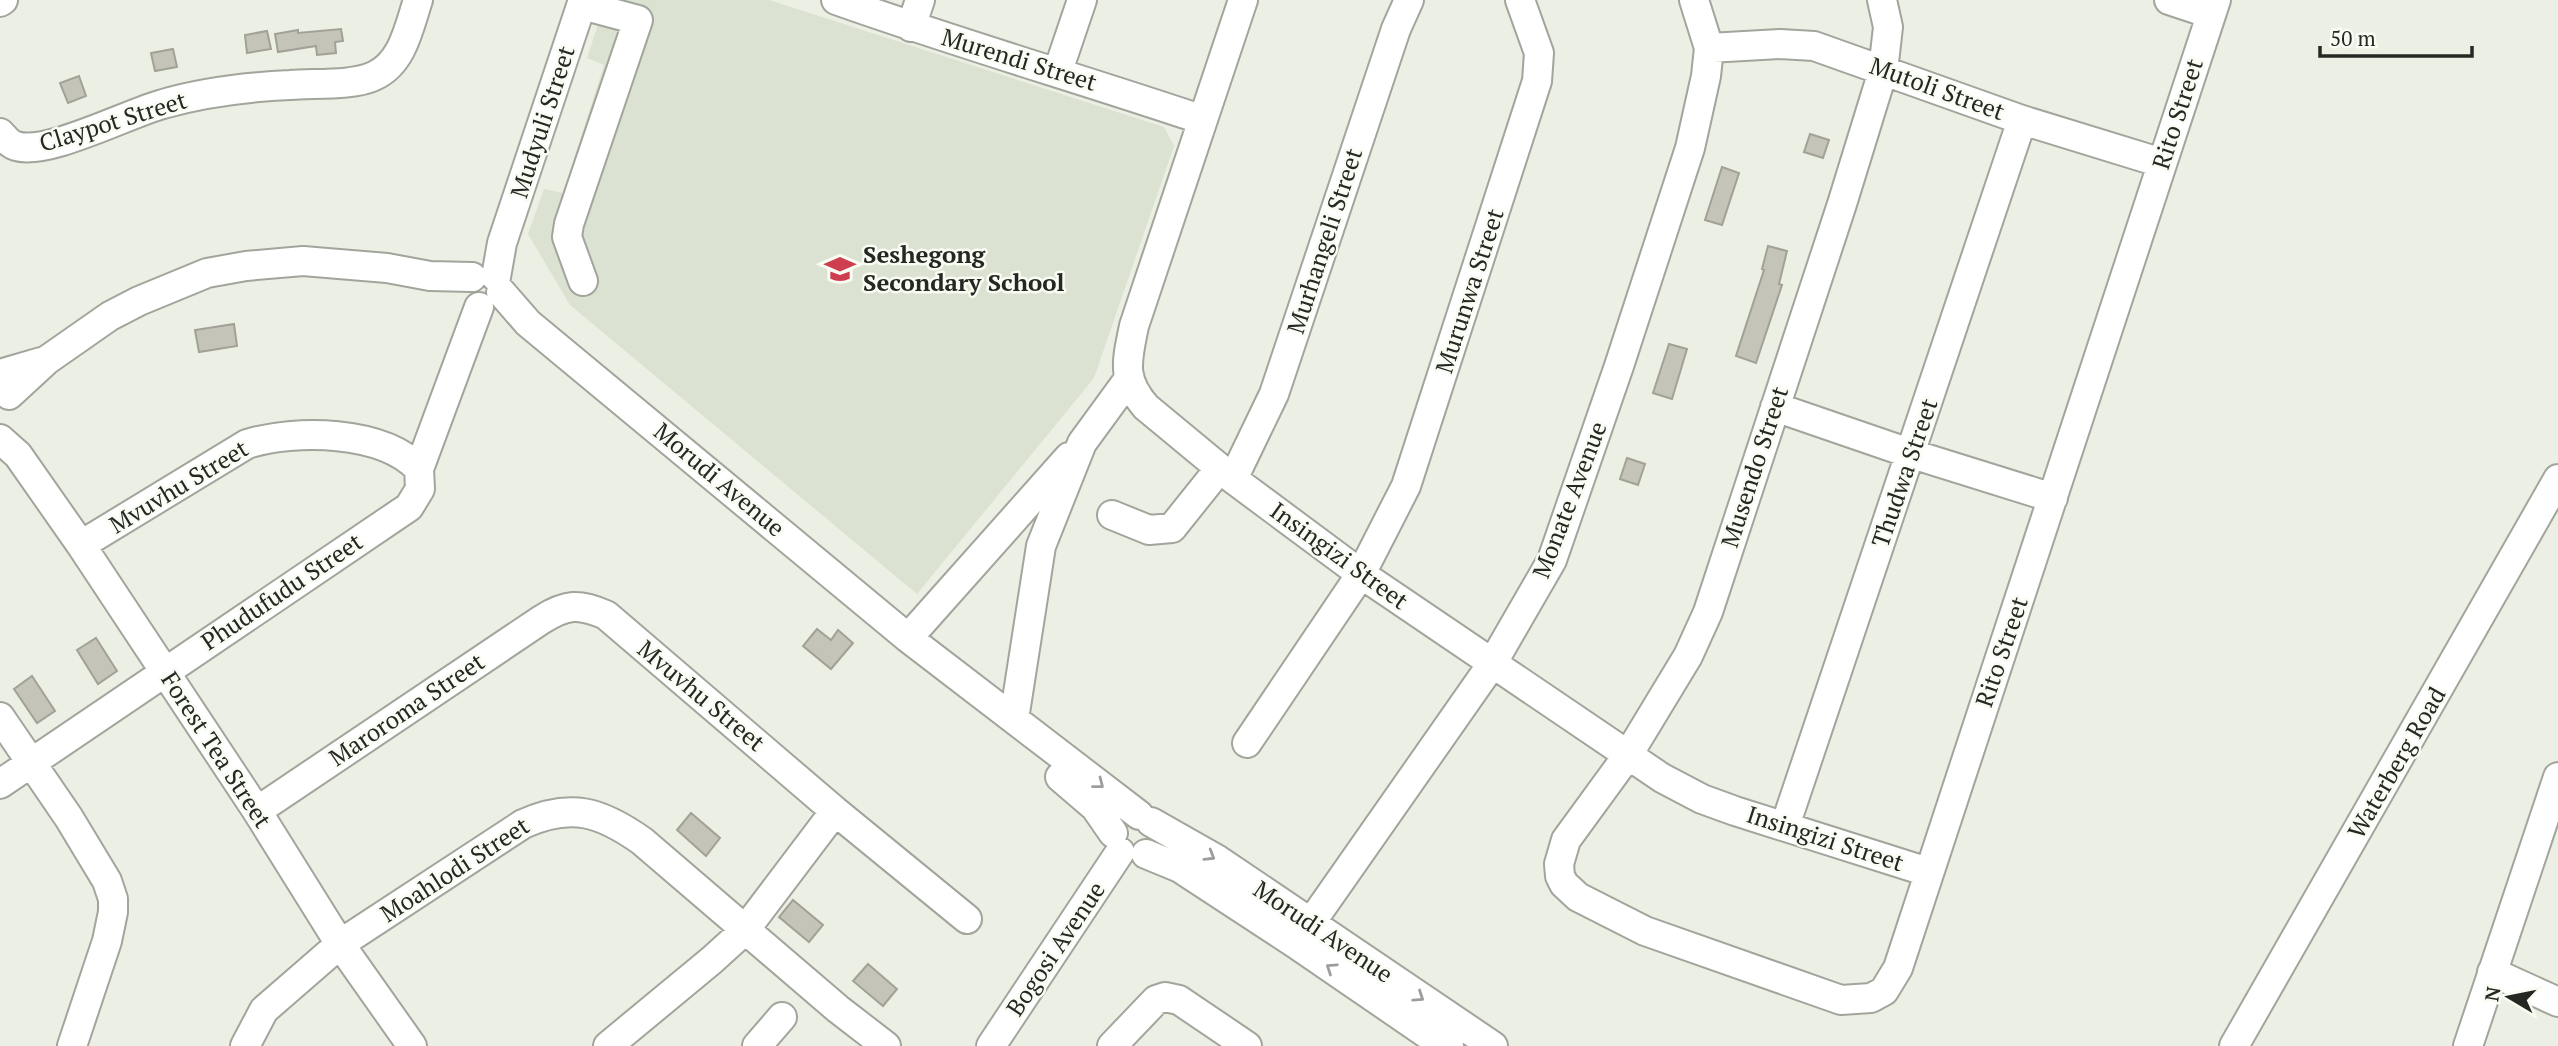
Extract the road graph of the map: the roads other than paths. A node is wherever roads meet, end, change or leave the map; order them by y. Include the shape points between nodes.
1 (418, 0) edge
2 (836, 0) edge
3 (920, 0) edge
4 (1082, 0) edge
5 (1243, 0) edge
6 (1409, 0) edge
7 (1520, 0) edge
8 (1694, 0) edge
9 (1882, 0) edge
10 (2169, 0) edge
11 (582, 2) edge
12 (2214, 7) edge
13 (911, 27) junction
14 (1709, 47) junction
15 (1058, 71) junction
16 (1883, 71) junction
17 (1203, 120) junction
18 (2022, 120) junction
19 (0, 133) edge
20 (2162, 163) junction
21 (583, 281) dead end
22 (484, 290) junction
23 (1128, 380) junction
24 (1775, 407) junction
25 (5, 411) edge
26 (1082, 443) junction
27 (1912, 454) junction
28 (1227, 474) junction
29 (419, 479) junction
30 (2558, 479) edge
31 (2053, 498) junction
32 (1112, 515) dead end
33 (81, 545) junction
34 (1361, 574) junction
35 (557, 610) joint
36 (908, 638) junction
37 (1492, 664) junction
38 (165, 671) junction
39 (0, 716) edge
40 (1014, 719) junction
41 (1247, 743) dead end
42 (1628, 755) junction
43 (32, 764) junction
44 (2558, 777) edge
45 (0, 784) edge
46 (257, 811) junction
47 (835, 811) junction
48 (1145, 818) junction
49 (1785, 826) junction
50 (1126, 846) junction
51 (1928, 872) junction
52 (1578, 897) joint
53 (967, 919) dead end
54 (745, 930) junction
55 (1304, 933) junction
56 (340, 944) junction
57 (2492, 972) junction
58 (2558, 1002) edge
59 (782, 1017) dead end
60 (72, 1046) edge
61 (246, 1046) edge
62 (412, 1046) edge
63 (608, 1046) edge
64 (757, 1046) edge
65 (886, 1046) edge
66 (991, 1046) edge
67 (1112, 1046) edge
68 (1247, 1046) edge
69 (1449, 1046) edge
70 (1493, 1046) edge
71 (2234, 1046) edge
72 (2468, 1046) edge

1 - 19 street, Claypot Street via 394,61 373,76 201,95 138,111 38,148 16,146
2 - 13 street, Murendi Street
3 - 13 street
4 - 15 street
5 - 17 street
6 - 28 street, Murhangeli Street via 1274,394
7 - 34 street, Murunwa Street via 1539,53 1537,81 1406,486
8 - 14 street, Monate Avenue
9 - 16 street, Musendo Street via 1888,27
10 - 12 street
11 - 21 street via 638,20 569,224 567,237
11 - 22 street, Mudyuli Street
12 - 20 street, Rito Street
13 - 15 street, Murendi Street
14 - 16 street, Mutoli Street via 1814,46
14 - 37 street, Monate Avenue via 1690,148 1552,560
15 - 17 street, Murendi Street
16 - 18 street, Mutoli Street
16 - 24 street, Musendo Street
17 - 23 street via 1134,326
18 - 20 street, Mutoli Street
18 - 27 street, Thudwa Street
20 - 31 street, Rito Street
22 - 25 street, Morudi Avenue via 387,268 303,261 207,273 110,316 47,360
22 - 29 street, Mudyuli Street
22 - 36 street, Morudi Avenue
23 - 26 street
23 - 28 street, Insingizi Street via 1146,407
24 - 27 street
24 - 42 street, Musendo Street via 1699,634
25 - 33 street, Forest Tea Street
26 - 36 street
26 - 40 street via 1041,546
27 - 31 street
27 - 49 street, Thudwa Street
28 - 32 street, Murhangeli Street via 1171,528 1149,530
28 - 34 street, Insingizi Street
29 - 33 street, Mvuvhu Street via 409,458 390,448 343,437 261,439
29 - 38 street, Phudufudu Street via 409,507
30 - 71 street, Waterberg Road
31 - 51 street, Rito Street
33 - 38 street, Forest Tea Street
34 - 37 street, Insingizi Street
34 - 41 street, Murunwa Street
35 - 46 street, Maroroma Street
35 - 47 street, Mvuvhu Street via 581,607 606,615
36 - 40 street, Morudi Avenue
36 - 50 street, Morudi Avenue via 1010,737 1087,799
37 - 42 street, Insingizi Street
37 - 55 street, Monate Avenue
38 - 43 street, Phudufudu Street
38 - 46 street, Forest Tea Street
39 - 43 street
40 -> 48 street, Morudi Avenue
42 - 49 street, Insingizi Street via 1702,799
42 - 52 street, Musendo Street via 1566,840 1560,876
43 - 45 street, Phudufudu Street
43 - 60 street via 107,881 113,899 107,941
44 - 57 street
46 - 56 street, Forest Tea Street
47 - 53 street, Mvuvhu Street
47 - 54 street
48 - 50 street via 1132,814 1119,821
48 - 50 street via 1156,836 1151,850
48 -> 55 street, Morudi Avenue via 1217,860
49 - 51 street, Insingizi Street
50 - 55 street, Morudi Avenue via 1180,868
50 - 66 street, Bogosi Avenue
51 - 52 street, Rito Street via 1892,981 1877,994 1856,1001 1822,995 1669,940
54 - 56 street, Moahlodi Street via 621,825 584,812 564,811 523,824
54 - 63 street
54 - 65 street, Moahlodi Street
69 -> 55 street, Morudi Avenue via 1430,1036
55 -> 70 street, Morudi Avenue
56 - 61 street, Moahlodi Street via 264,1010
56 - 62 street, Forest Tea Street
57 - 58 street
57 - 72 street
59 - 64 street
67 - 68 street via 1156,1000 1165,997 1179,1000

